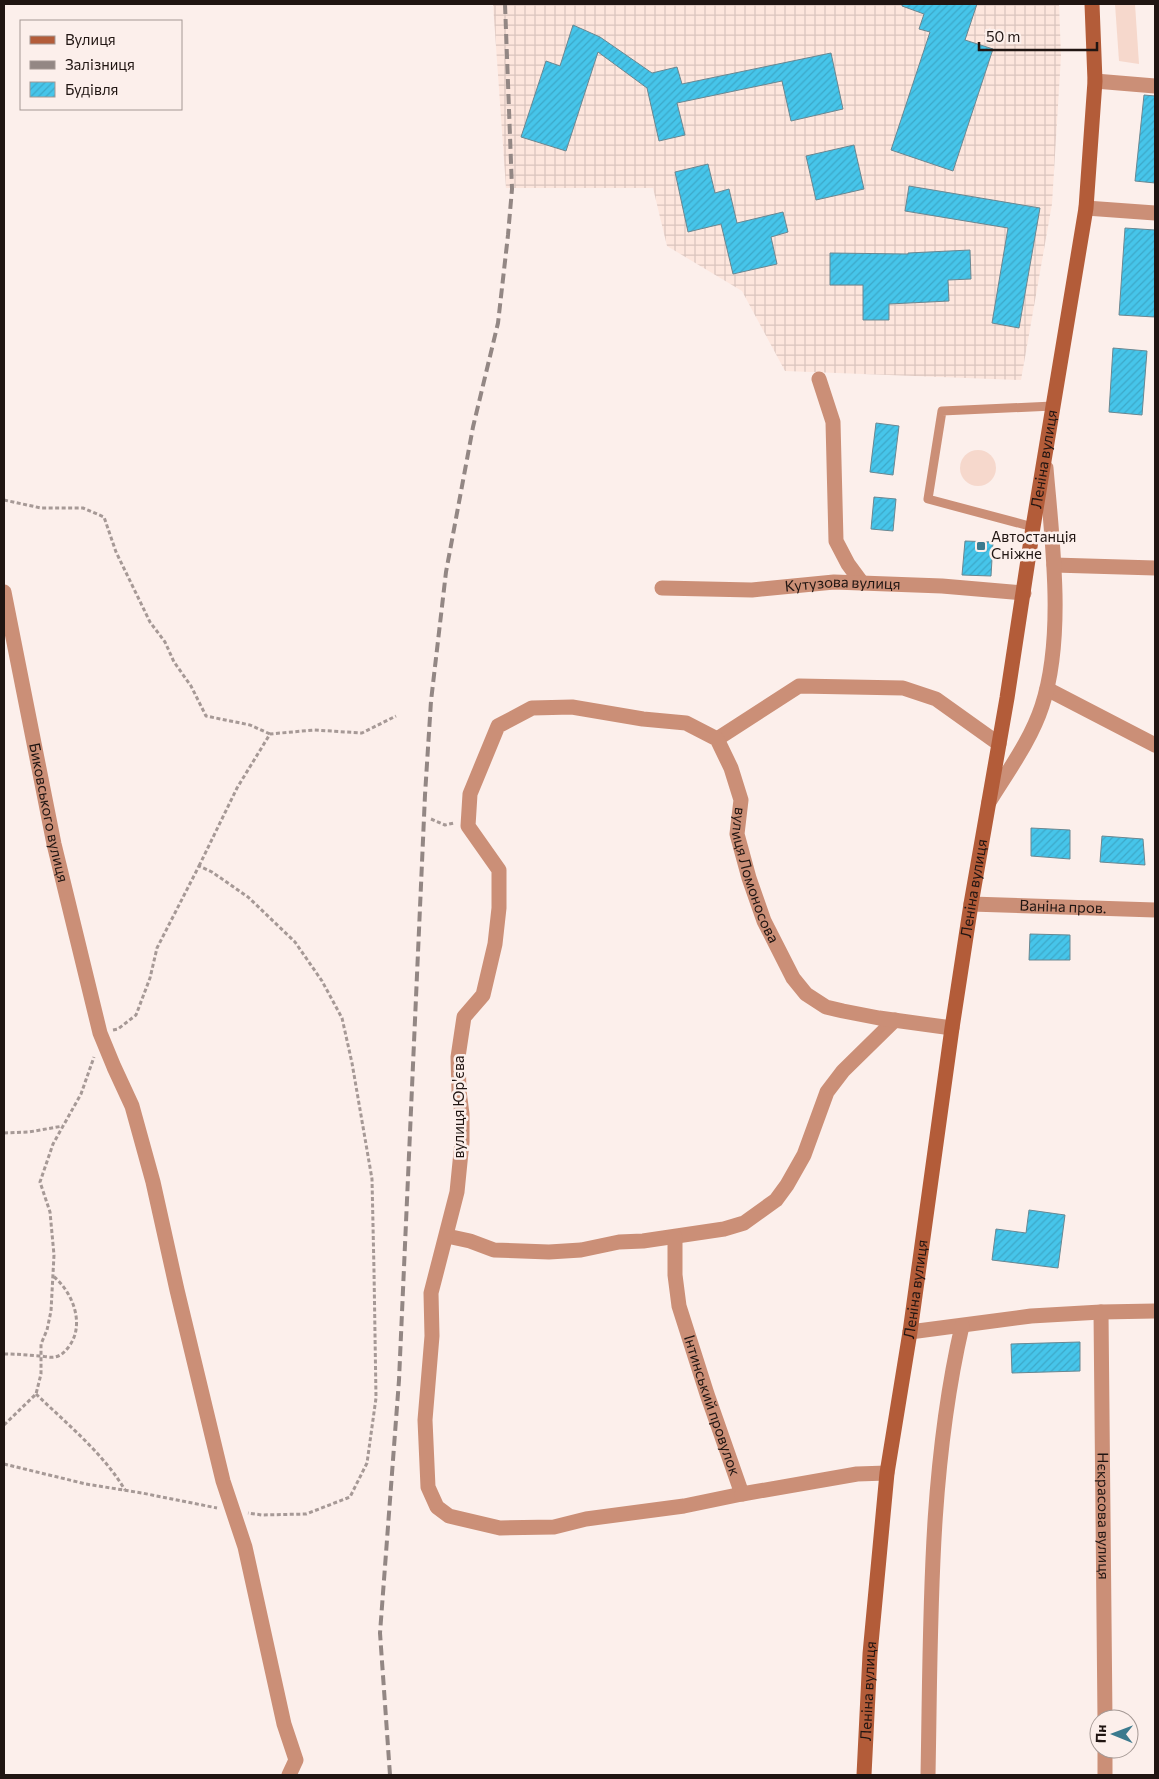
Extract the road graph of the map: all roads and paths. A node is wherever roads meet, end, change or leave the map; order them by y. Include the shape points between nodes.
1 (1092, 4) edge
2 (1094, 81) junction
3 (1155, 86) edge
4 (1086, 208) junction
5 (1155, 213) edge
6 (819, 379) dead end
7 (1053, 406) junction
8 (1045, 459) junction
9 (4, 500) edge
10 (1033, 527) junction
11 (1054, 565) junction
12 (1155, 568) edge
13 (862, 583) junction
14 (662, 588) dead end
15 (4, 592) edge
16 (1024, 593) junction
17 (1047, 689) junction
18 (396, 716) dead end
19 (270, 734) junction
20 (717, 739) junction
21 (999, 744) junction
22 (1155, 745) edge
23 (988, 803) junction
24 (431, 819) dead end
25 (468, 819) junction
26 (199, 866) junction
27 (971, 904) junction
28 (1155, 910) edge
29 (895, 1020) junction
30 (952, 1028) junction
31 (100, 1032) junction
32 (63, 1126) junction
33 (4, 1133) edge
34 (447, 1236) junction
35 (674, 1237) junction
36 (53, 1276) junction
37 (1155, 1311) edge
38 (1101, 1312) junction
39 (962, 1326) junction
40 (910, 1332) junction
41 (4, 1354) edge
42 (42, 1356) junction
43 (36, 1394) junction
44 (4, 1425) edge
45 (4, 1464) edge
46 (887, 1473) junction
47 (125, 1490) junction
48 (742, 1494) junction
49 (437, 1507) joint
50 (233, 1511) junction
51 (1105, 1709) edge
52 (1105, 1759) edge
53 (289, 1775) edge
54 (864, 1775) edge
55 (928, 1775) edge
56 (1106, 1775) edge

1 - 2 main road, Леніна вулиця
2 - 3 street
2 - 4 main road, Леніна вулиця
4 - 5 street
4 - 7 main road, Леніна вулиця
6 - 13 street via 833,422 836,541
7 - 8 main road, Леніна вулиця
7 - 10 lane via 942,411 928,499
8 - 10 main road, Леніна вулиця
8 - 11 street
9 - 19 path via 42,508 84,508 104,517 116,552 150,622 165,642 206,716 250,724
10 - 16 main road, Леніна вулиця
11 - 12 street
11 - 17 street via 1054,633
13 - 14 street, Кутузова вулиця via 834,582 752,590
13 - 16 street, Кутузова вулиця
15 - 31 street, Биковського вулиця via 54,844
16 - 21 main road, Леніна вулиця
17 - 22 street
17 - 23 street via 1034,725
18 - 19 path via 362,733 314,730
19 - 26 path via 237,788
20 - 21 street via 799,686 903,688 936,699
20 - 25 street via 686,723 572,707 532,708 498,726 470,794
20 - 29 street, вулиця Ломоносова via 741,800 737,834 749,878 764,922 793,978 806,994 826,1007
21 - 23 main road, Леніна вулиця
23 - 27 main road, Леніна вулиця
24 - 25 path via 445,825
25 - 34 street, вулиця Юр'єва via 468,826 499,870 498,908 495,944 483,995 464,1017 458,1057 462,1142 457,1192
26 - 31 path via 157,948 136,1015 118,1029
26 - 50 path via 248,897 294,942 322,980 342,1018 372,1179 376,1398 367,1463 350,1497 306,1514 262,1515
27 - 28 street, Ваніна пров.
27 - 30 main road, Леніна вулиця
29 - 30 street, вулиця Ломоносова
29 - 35 street via 843,1070 827,1092 804,1155 776,1200 744,1223 724,1230
30 - 40 main road, Леніна вулиця
31 - 32 path via 96,1054 81,1094
31 - 50 street, Биковського вулиця via 132,1106
32 - 33 path
32 - 36 path via 40,1182 50,1212
34 - 35 street via 494,1250 523,1252 581,1250 618,1242
34 - 49 street, вулиця Юр'єва via 432,1293 425,1420 428,1487
35 - 48 street, Інтинський провулок via 678,1306
36 - 42 path via 51,1311
36 - 42 path via 70,1294 76,1332 64,1353 54,1357
37 - 38 street
38 - 39 street via 1031,1316
38 - 51 street, Нєкрасова вулиця
39 - 40 street
39 - 55 street via 949,1384 933,1533
40 - 46 main road, Леніна вулиця
41 - 42 path
42 - 43 path via 42,1374
43 - 44 path
43 - 47 path via 90,1446
45 - 47 path
46 - 48 street via 857,1474
46 - 54 main road, Леніна вулиця via 870,1654
47 - 50 path
48 - 49 street, Інтинський провулок via 684,1506 526,1529 500,1528 449,1516
50 - 53 street, Биковського вулиця via 245,1547 284,1724 296,1760
52 - 56 street

